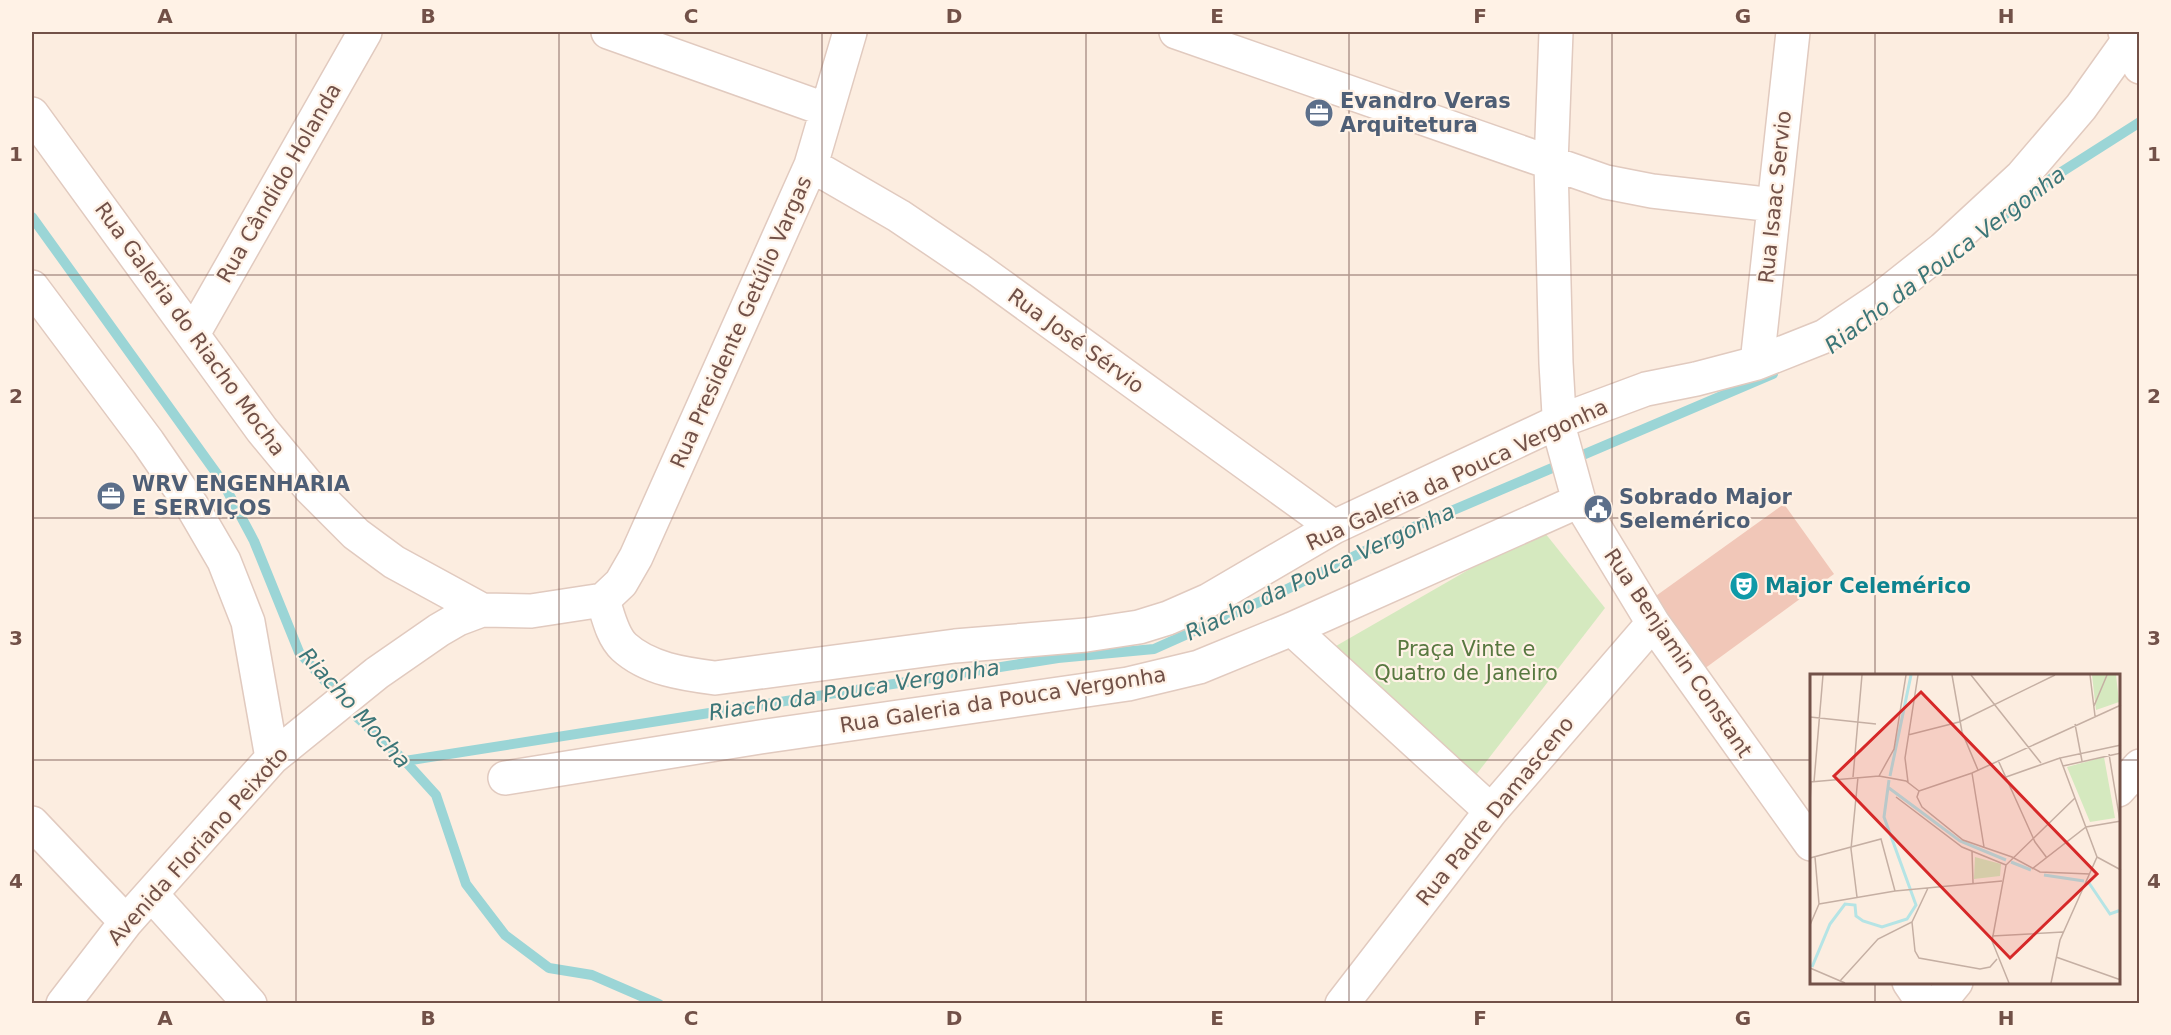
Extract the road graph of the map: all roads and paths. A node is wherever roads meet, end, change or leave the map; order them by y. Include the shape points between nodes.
1 (365, 32) edge
2 (608, 32) edge
3 (850, 32) edge
4 (1176, 32) edge
5 (1556, 32) edge
6 (1793, 32) edge
7 (2133, 52) edge
8 (827, 110) junction
9 (32, 114) edge
10 (1551, 164) junction
11 (811, 165) junction
12 (1774, 205) junction
13 (32, 287) edge
14 (193, 334) junction
15 (1756, 363) junction
16 (1560, 426) junction
17 (1576, 490) junction
18 (1334, 527) junction
19 (603, 600) junction
20 (482, 610) junction
21 (1653, 623) junction
22 (1292, 629) junction
23 (272, 758) junction
24 (2139, 766) edge
25 (505, 778) dead end
26 (2120, 788) edge
27 (1491, 811) junction
28 (32, 823) edge
29 (1810, 843) edge
30 (151, 894) junction
31 (126, 922) junction
32 (1910, 984) edge
33 (1954, 984) edge
34 (63, 1004) edge
35 (250, 1004) edge
36 (1342, 1004) edge
37 (1924, 1004) edge
38 (1938, 1004) edge

1 - 14 street, Rua Cândido Holanda
2 - 8 street
3 - 8 street, Rua Presidente Getúlio Vargas
4 - 10 street
5 - 10 street, Rua Benjamin Constant
6 - 12 street, Rua Isaac Servio
7 - 15 street, Rua Galeria da Pouca Vergonha via 2022,176 1943,249 1825,336
8 - 11 street, Rua Presidente Getúlio Vargas
9 - 14 street, Rua Galeria do Riacho Mocha
10 - 12 street via 1606,182 1652,191
10 - 16 street, Rua Benjamin Constant
11 - 18 street, Rua José Sérvio via 899,216 979,270
11 - 19 street, Rua Presidente Getúlio Vargas via 636,557 621,583
12 - 15 street, Rua Isaac Servio
13 - 23 street via 148,442 224,561 248,622
14 - 20 street, Rua Galeria do Riacho Mocha via 262,430 310,488 356,534 394,562
15 - 16 street, Rua Galeria da Pouca Vergonha via 1646,389
16 - 17 street, Rua Benjamin Constant
16 - 18 street, Rua Galeria da Pouca Vergonha
17 - 21 street, Rua Benjamin Constant
17 - 22 street, Rua Galeria da Pouca Vergonha
18 - 19 street, Rua Galeria da Pouca Vergonha via 1209,600 1139,627 955,646 715,678 676,673 623,646 610,624
19 - 20 street, Avenida Floriano Peixoto via 531,610
20 - 23 street, Avenida Floriano Peixoto via 439,630 377,673
21 - 27 street, Rua Padre Damasceno
21 - 29 street, Rua Benjamin Constant
22 - 25 street, Rua Galeria da Pouca Vergonha via 1199,667 1128,684
22 - 27 street
23 - 30 street, Avenida Floriano Peixoto
24 - 26 street
27 - 36 street, Rua Padre Damasceno
28 - 31 street
30 - 31 street, Avenida Floriano Peixoto
30 - 35 street
31 - 34 street, Avenida Floriano Peixoto
32 - 37 street
33 - 38 street

